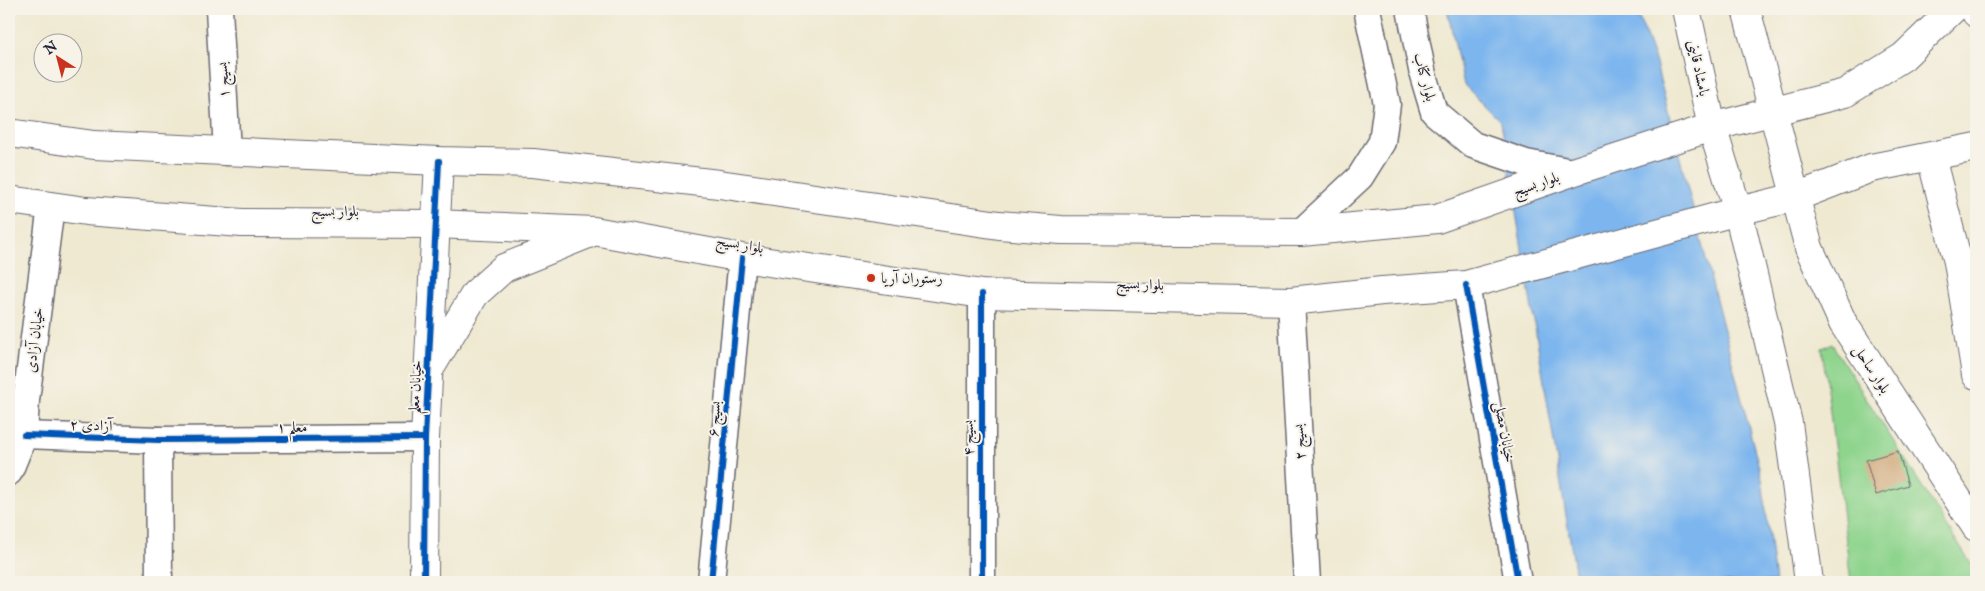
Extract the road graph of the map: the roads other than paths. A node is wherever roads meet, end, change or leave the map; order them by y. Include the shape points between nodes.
1 (219, 9) edge
2 (1367, 9) edge
3 (1410, 9) edge
4 (1686, 9) edge
5 (1746, 9) edge
6 (1953, 9) edge
7 (1976, 9) edge
8 (1976, 13) edge
9 (1423, 74) junction
10 (1383, 78) junction
11 (1772, 111) junction
12 (1712, 127) junction
13 (9, 133) edge
14 (1976, 148) edge
15 (227, 152) junction
16 (1931, 157) junction
17 (439, 161) junction
18 (1572, 172) junction
19 (1796, 197) junction
20 (9, 200) edge
21 (51, 206) junction
22 (1738, 211) junction
23 (436, 224) junction
24 (594, 231) junction
25 (1301, 232) junction
26 (742, 258) junction
27 (1466, 285) junction
28 (982, 294) junction
29 (1291, 301) junction
30 (429, 370) junction
31 (1976, 375) edge
32 (24, 435) junction
33 (425, 438) junction
34 (158, 440) junction
35 (9, 472) edge
36 (1976, 527) edge
37 (159, 582) edge
38 (424, 582) edge
39 (711, 582) edge
40 (982, 582) edge
41 (1307, 582) edge
42 (1518, 582) edge
43 (1809, 582) edge

1 - 15 street, بسیج ۱
2 - 10 street
3 - 9 street, بلوار کتاب
4 - 12 main road, بامشاد قاینی
5 - 11 main road
6 - 11 main road, بلوار بسیج via 1903,57 1845,93
7 - 8 main road
9 - 10 street via 1420,83 1399,90
9 - 18 street, بلوار کتاب via 1434,112 1473,144 1526,163
10 - 25 street via 1387,104 1382,142 1360,177
11 - 12 main road, بلوار بسیج
11 - 19 main road, بلوار ساحل
12 - 18 main road, بلوار بسیج
12 - 22 main road, بامشاد قاینی
13 - 15 main road, بلوار بسیج via 94,145
14 - 16 main road, بلوار بسیج
15 - 17 main road, بلوار بسیج
16 - 19 main road, بلوار بسیج via 1870,168
16 - 31 main road via 1958,262
17 - 23 main road, خیابان معلم
17 - 25 main road, بلوار بسیج via 543,164 719,184 999,225 1060,230
18 - 25 main road, بلوار بسیج via 1437,219
19 - 22 main road, بلوار بسیج
19 - 36 main road, بلوار ساحل via 1809,248 1843,323
20 - 21 main road, بلوار بسیج
21 - 23 main road, بلوار بسیج via 242,223
21 - 32 street, خیابان آزادی
22 - 27 main road, بلوار بسیج
22 - 43 main road via 1788,423
23 - 24 main road, بلوار بسیج
23 - 30 main road, خیابان معلم
24 - 26 main road, بلوار بسیج
24 - 30 main road via 504,268 475,294
26 - 28 main road, بلوار بسیج
26 - 39 street, بسیج ۶
27 - 29 main road, بلوار بسیج via 1382,290
27 - 42 street, خیابان مصلی
28 - 29 main road, بلوار بسیج
28 - 40 street, بسیج ۴
29 - 41 street, بسیج ۲
30 - 33 main road, خیابان معلم
32 - 34 street, آزادی ۲
32 - 35 street, خیابان آزادی
33 - 34 street, معلم ۱
33 - 38 main road, خیابان معلم
34 - 37 street

